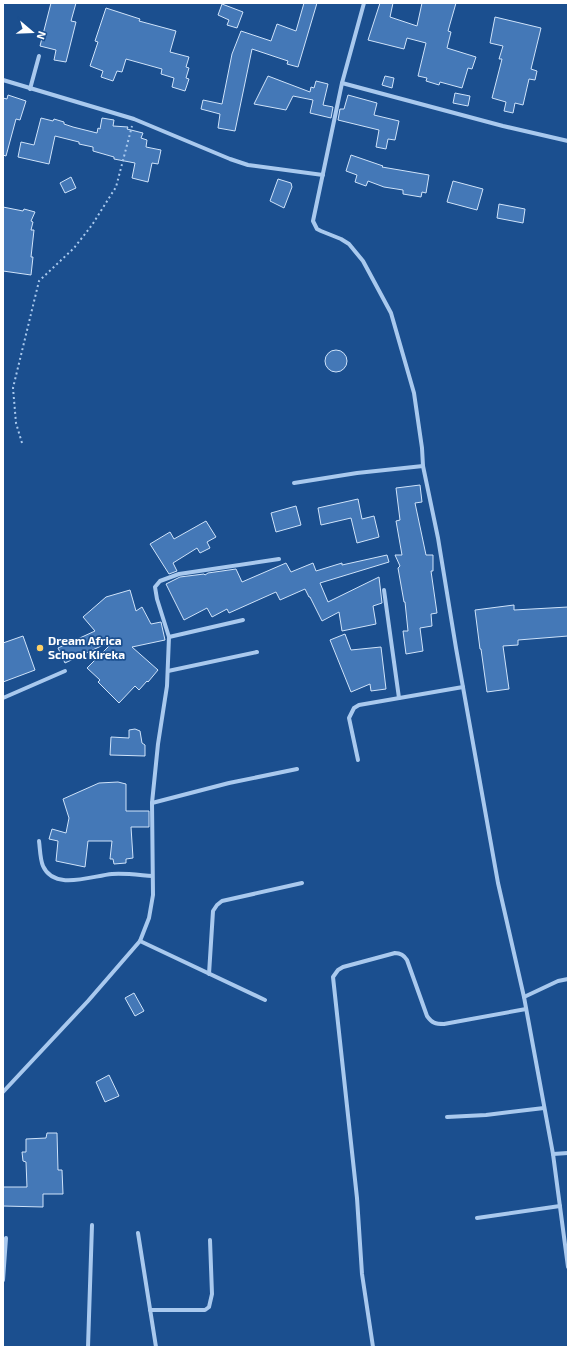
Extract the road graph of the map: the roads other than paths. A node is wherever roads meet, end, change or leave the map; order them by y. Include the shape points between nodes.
1 (364, 3) edge
2 (39, 56) dead end
3 (3, 80) edge
4 (342, 82) junction
5 (30, 89) junction
6 (568, 141) edge
7 (323, 175) junction
8 (423, 466) junction
9 (294, 484) dead end
10 (279, 558) dead end
11 (384, 590) dead end
12 (243, 620) dead end
13 (169, 637) junction
14 (257, 652) dead end
15 (65, 671) dead end
16 (168, 671) junction
17 (463, 688) junction
18 (3, 698) edge
19 (399, 698) junction
20 (358, 760) dead end
21 (297, 769) dead end
22 (152, 803) junction
23 (39, 841) dead end
24 (152, 876) junction
25 (302, 883) dead end
26 (140, 941) junction
27 (209, 974) junction
28 (568, 979) edge
29 (524, 996) junction
30 (265, 1000) dead end
31 (526, 1009) junction
32 (3, 1092) edge
33 (544, 1108) junction
34 (447, 1117) dead end
35 (568, 1153) edge
36 (553, 1154) junction
37 (560, 1206) junction
38 (477, 1218) dead end
39 (92, 1225) dead end
40 (138, 1233) dead end
41 (6, 1238) dead end
42 (210, 1240) dead end
43 (568, 1267) edge
44 (3, 1280) edge
45 (150, 1310) junction
46 (88, 1347) edge
47 (156, 1347) edge
48 (373, 1347) edge

1 - 4 street
2 - 5 street
3 - 5 street
4 - 6 street
4 - 7 street
5 - 7 street via 134,119 248,165
7 - 8 street via 313,221 321,231 341,239 356,251 391,313 414,393
8 - 9 street via 357,473
8 - 17 street
10 - 13 street via 179,574 160,581 155,587
11 - 19 street
12 - 13 street
13 - 16 street
14 - 16 street
15 - 18 street
16 - 22 street
17 - 19 street
17 - 29 street via 498,883
19 - 20 street via 354,708 349,718
21 - 22 street
22 - 24 street
23 - 24 street via 42,865 54,878 73,881 112,874
24 - 26 street via 153,895 149,918
25 - 27 street via 222,900 217,904 213,911
26 - 27 street
26 - 32 street
27 - 30 street
28 - 29 street
29 - 31 street
31 - 33 street
31 - 48 street via 436,1024 427,1016 407,960 395,952 343,967 333,977 354,1168 362,1274
33 - 34 street
33 - 36 street
35 - 36 street
36 - 37 street
37 - 38 street
37 - 43 street
39 - 46 street
40 - 45 street
41 - 44 street
42 - 45 street via 212,1294 209,1307 205,1310
45 - 47 street

